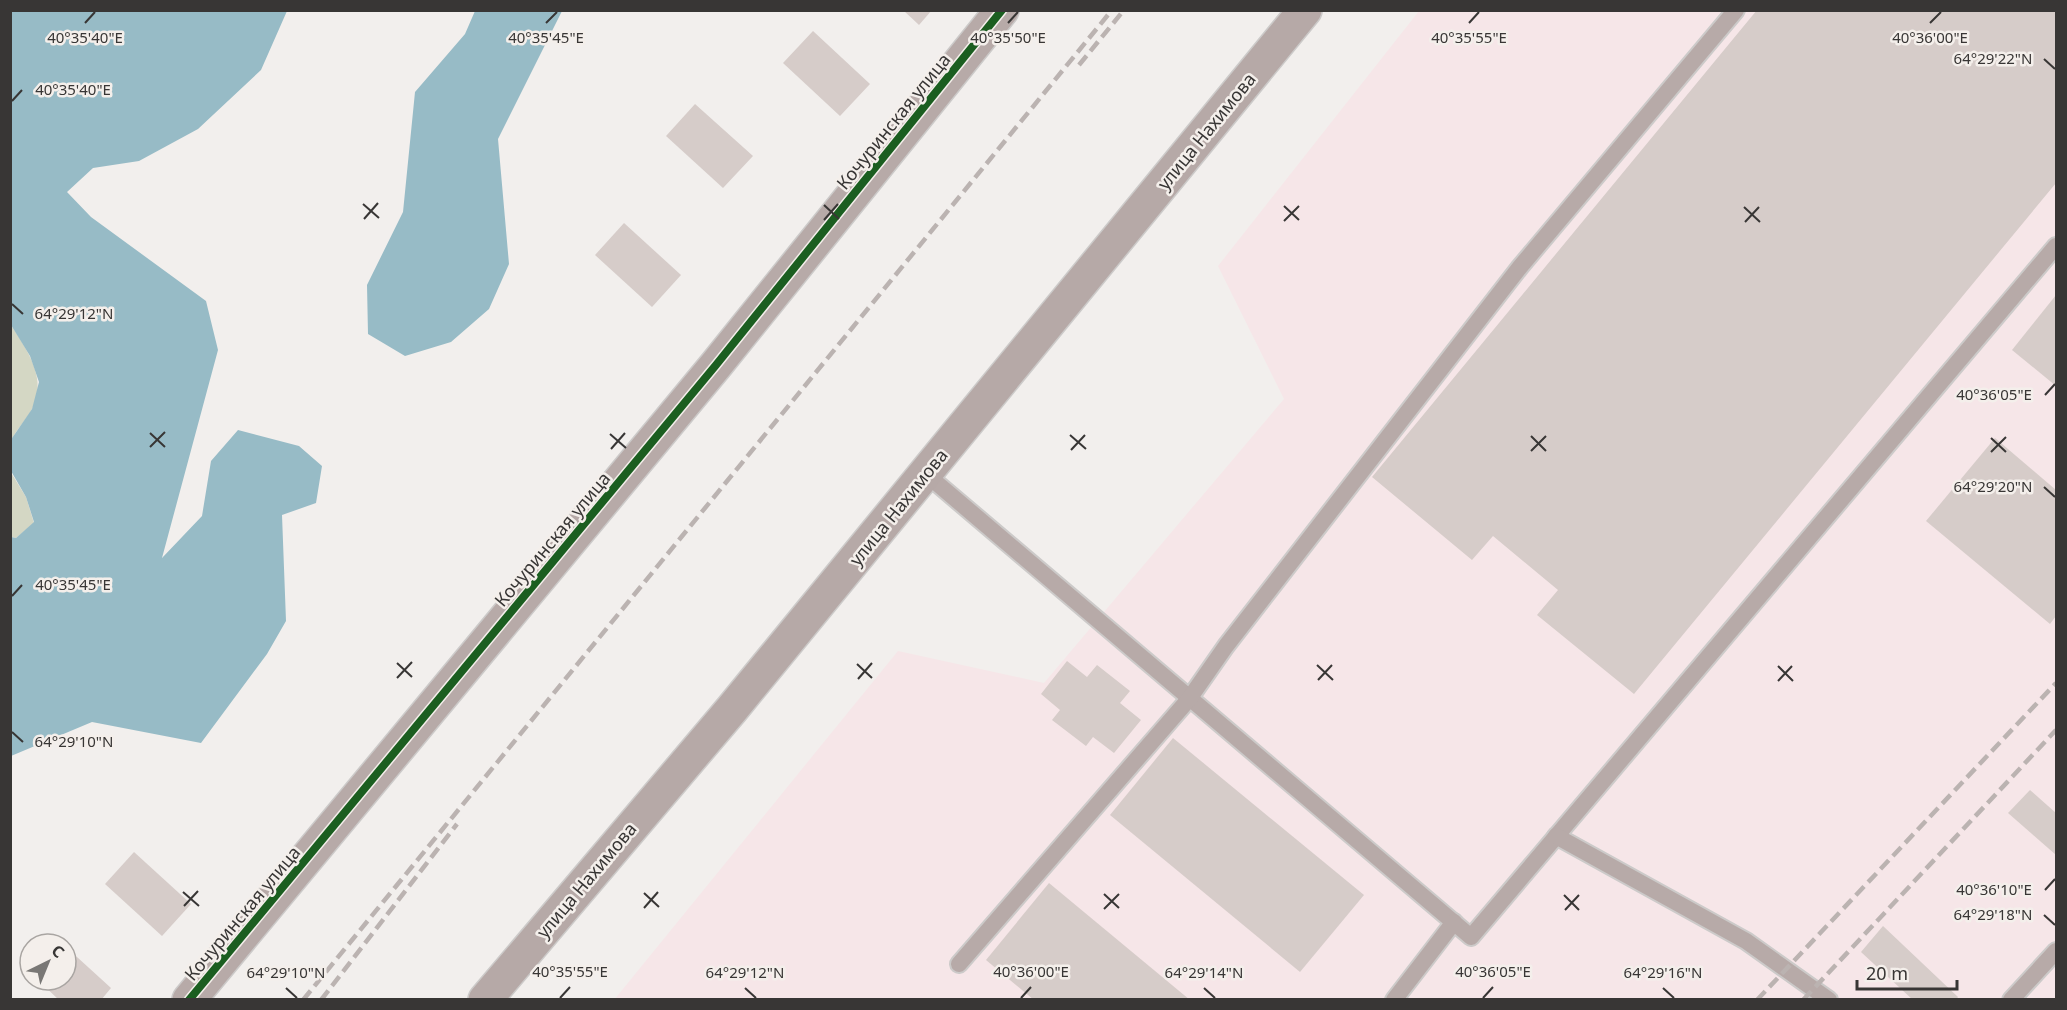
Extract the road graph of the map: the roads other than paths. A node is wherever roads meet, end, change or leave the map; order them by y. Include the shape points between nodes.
1 (1002, 10) edge
2 (1305, 10) edge
3 (1736, 10) edge
4 (2056, 246) edge
5 (926, 474) junction
6 (1189, 699) junction
7 (1556, 836) junction
8 (1454, 922) junction
9 (2055, 955) edge
10 (959, 964) dead end
11 (189, 999) edge
12 (485, 999) edge
13 (1394, 999) edge
14 (1828, 999) edge
15 (2011, 999) edge

1 - 11 street, Кочуринская улица via 716,365
2 - 5 main road, улица Нахимова
3 - 6 lane via 1520,267
4 - 7 lane
5 - 6 lane
5 - 12 main road, улица Нахимова
6 - 8 lane
6 - 10 lane
7 - 8 lane via 1471,937
7 - 14 lane via 1746,941
8 - 13 lane
9 - 15 lane

